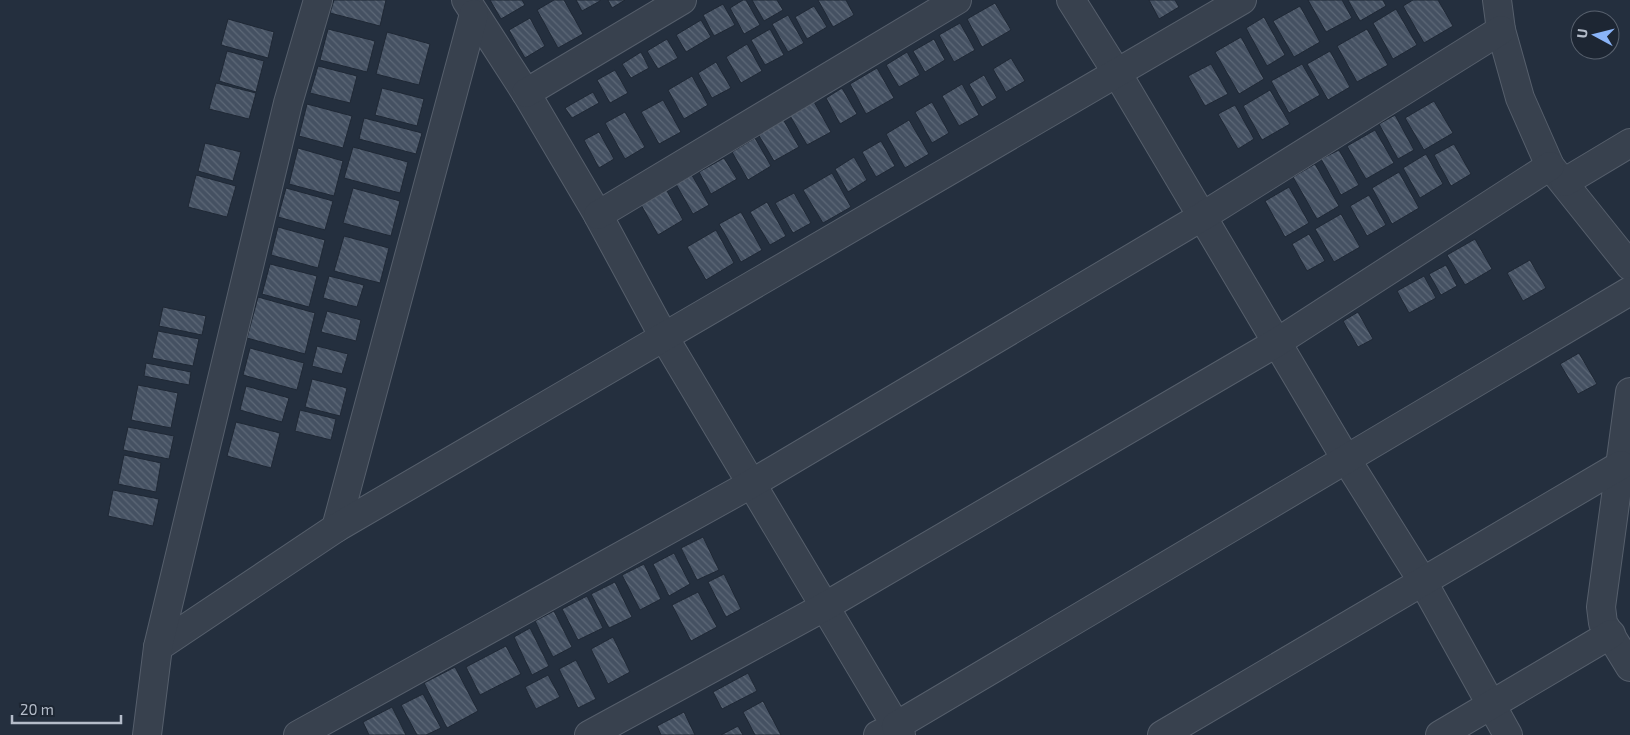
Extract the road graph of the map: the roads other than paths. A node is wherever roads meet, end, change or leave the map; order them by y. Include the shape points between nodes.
1 (318, 0) edge
2 (682, 0) edge
3 (957, 0) edge
4 (1071, 0) edge
5 (1242, 0) edge
6 (1497, 0) edge
7 (470, 7) edge
8 (1501, 30) junction
9 (1118, 73) junction
10 (526, 92) junction
11 (1630, 143) edge
12 (1557, 174) junction
13 (598, 215) junction
14 (1203, 216) junction
15 (1630, 266) edge
16 (1630, 290) edge
17 (664, 337) junction
18 (1276, 343) junction
19 (1630, 392) edge
20 (1346, 459) junction
21 (1621, 465) junction
22 (751, 484) junction
23 (336, 528) junction
24 (1423, 582) junction
25 (824, 607) junction
26 (1611, 634) junction
27 (158, 647) junction
28 (1630, 666) edge
29 (1491, 704) junction
30 (892, 732) edge
31 (147, 735) edge
32 (298, 735) edge
33 (589, 735) edge
34 (1162, 735) edge
35 (1440, 735) edge
36 (1508, 735) edge

1 - 27 street via 288,103
2 - 10 street
3 - 13 street
4 - 9 street
5 - 9 street
6 - 8 street
7 - 10 street
7 - 23 street
8 - 12 street via 1520,98
8 - 14 street
9 - 14 street
9 - 17 street
10 - 13 street
11 - 12 street
12 - 15 street
12 - 18 street
13 - 17 street
14 - 18 street
14 - 22 street
16 - 20 street
17 - 22 street
17 - 23 street
18 - 20 street
18 - 25 street
19 - 21 street
20 - 24 street
20 - 30 street
21 - 24 street
21 - 26 street via 1601,607 1603,623
22 - 25 street
22 - 32 street
23 - 27 street
24 - 29 street
24 - 34 street
25 - 30 street
25 - 33 street
26 - 28 street
26 - 29 street
27 - 31 street
29 - 35 street
29 - 36 street

